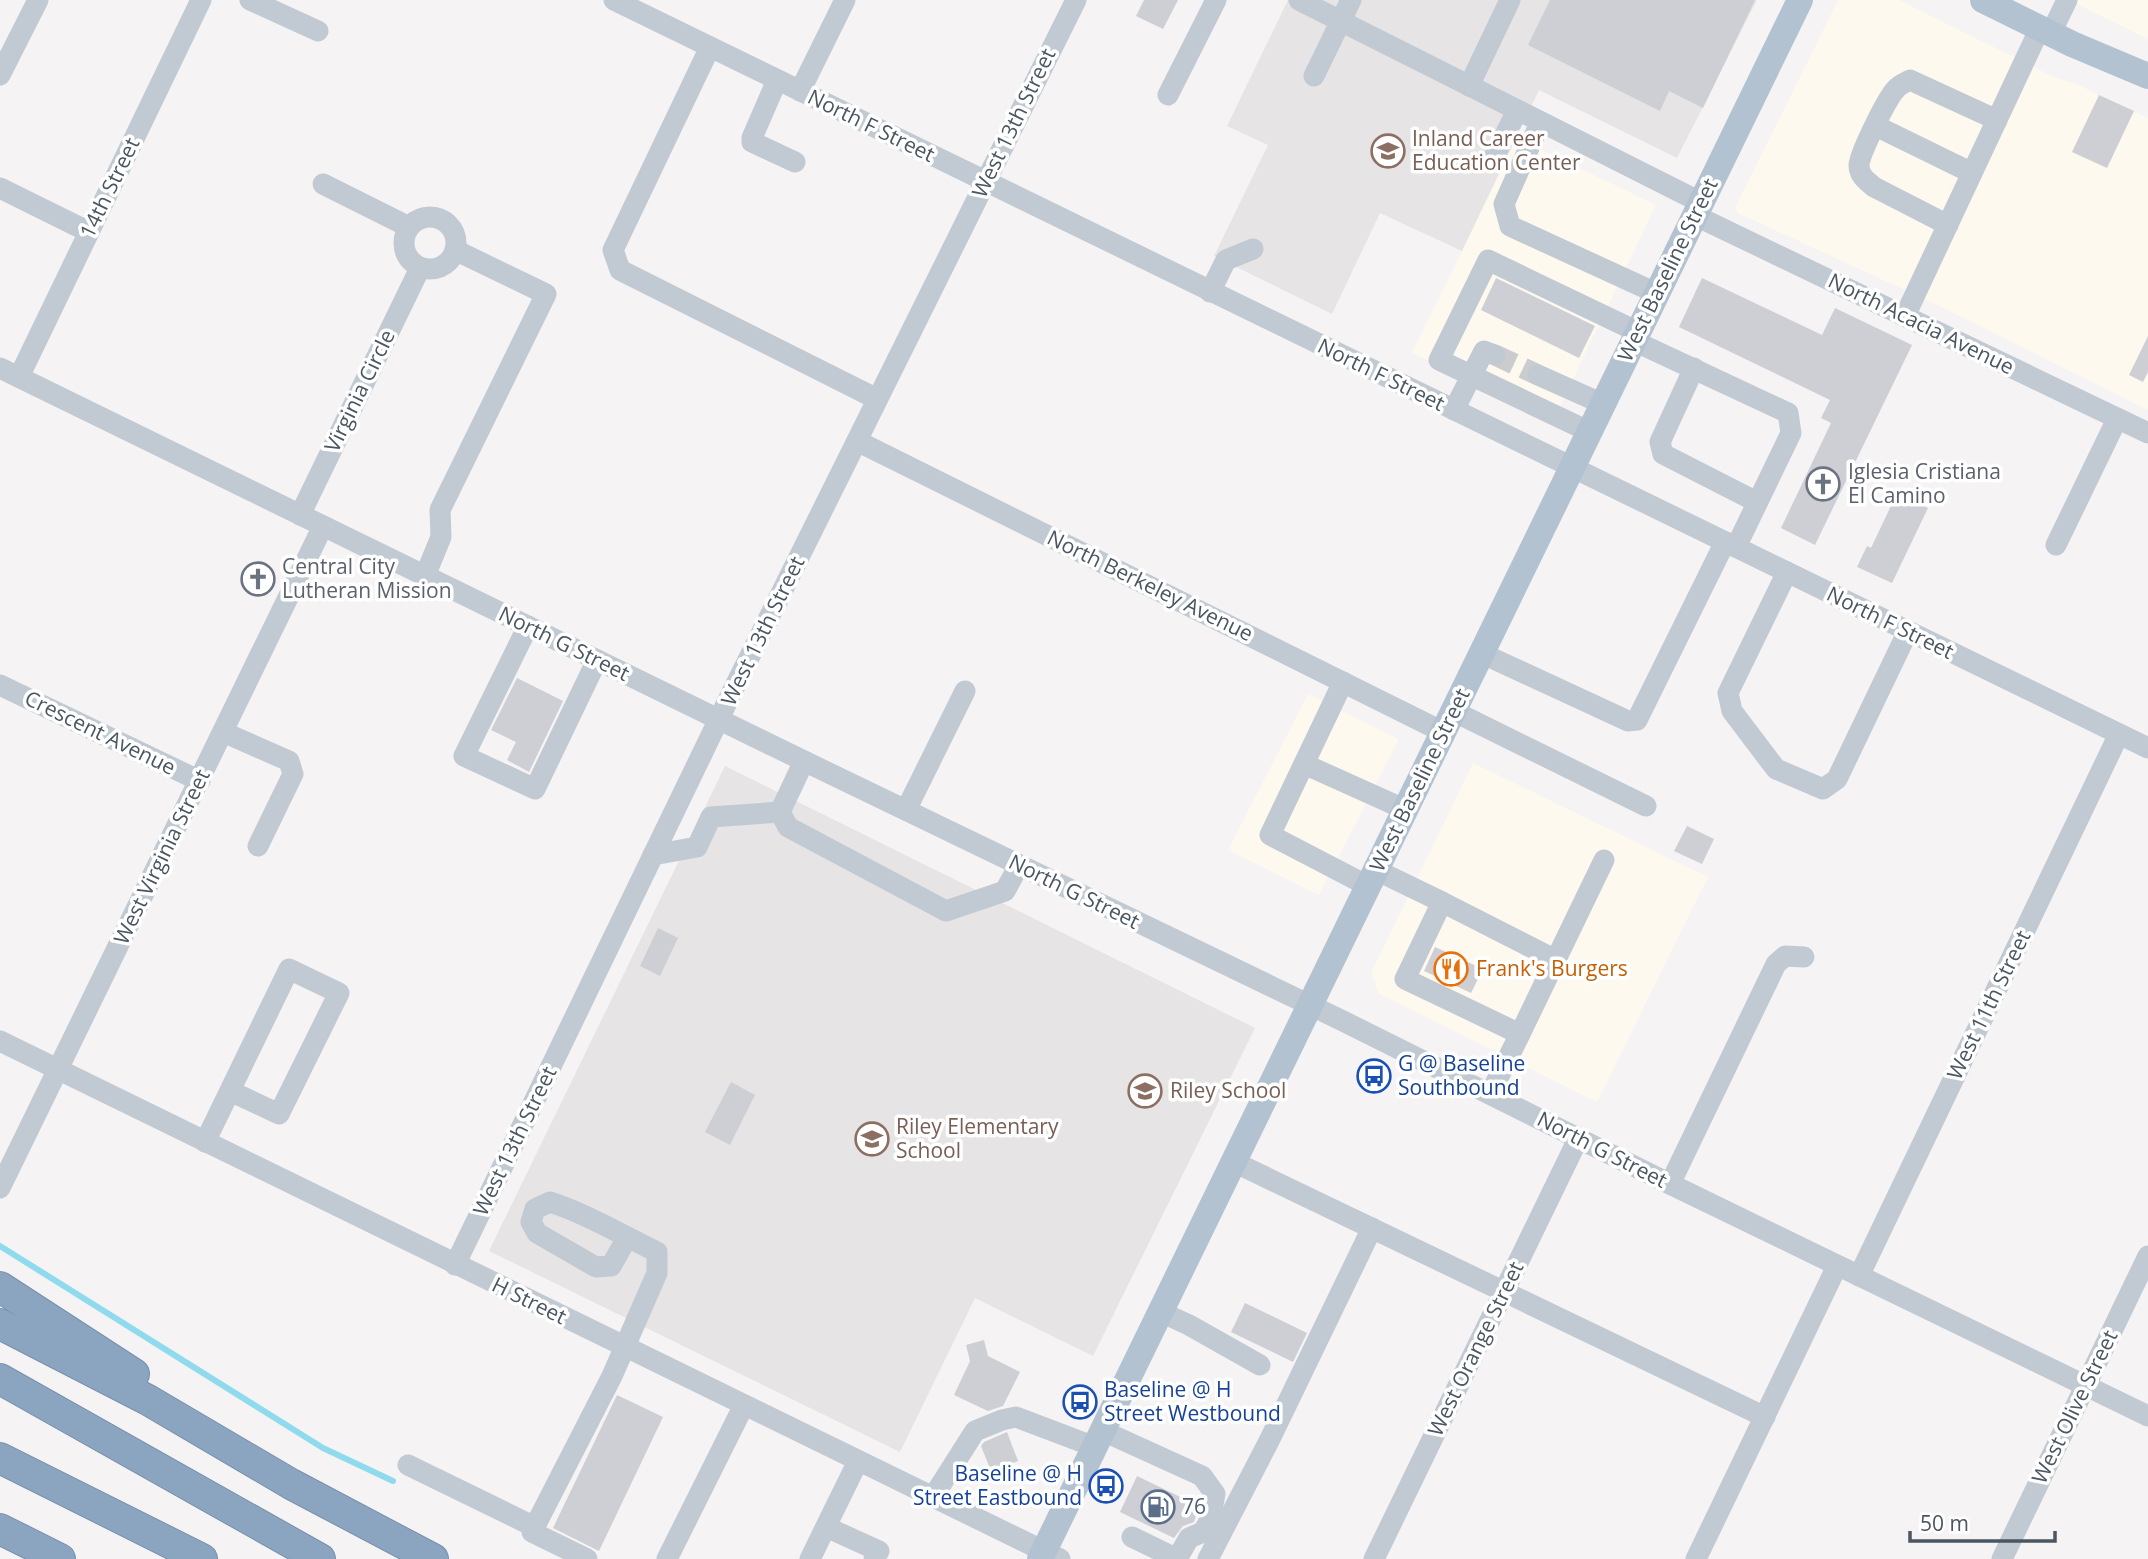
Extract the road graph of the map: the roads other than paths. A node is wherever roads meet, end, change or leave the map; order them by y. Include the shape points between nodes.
1 (38, 0) edge
2 (201, 0) edge
3 (250, 0) edge
4 (614, 0) edge
5 (845, 0) edge
6 (1076, 0) edge
7 (1216, 0) edge
8 (1299, 0) edge
9 (1351, 0) edge
10 (1510, 0) edge
11 (1800, 0) edge
12 (1983, 0) edge
13 (2067, 0) edge
14 (1339, 20) junction
15 (2046, 31) junction
16 (318, 32) dead end
17 (710, 47) junction
18 (0, 75) edge
19 (1314, 76) dead end
20 (2148, 76) edge
21 (777, 80) junction
22 (1469, 86) junction
23 (800, 91) junction
24 (1168, 95) dead end
25 (1517, 111) junction
26 (1997, 120) junction
27 (1540, 123) junction
28 (1876, 126) junction
29 (1492, 161) dead end
30 (794, 162) dead end
31 (1972, 173) junction
32 (985, 182) junction
33 (323, 184) dead end
34 (0, 188) edge
35 (1697, 208) junction
36 (1948, 225) junction
37 (409, 227) junction
38 (89, 232) junction
39 (1252, 249) dead end
40 (455, 250) junction
41 (420, 268) junction
42 (1210, 292) junction
43 (1656, 293) junction
44 (1905, 316) junction
45 (1636, 336) junction
46 (1495, 355) dead end
47 (1694, 369) junction
48 (9, 372) edge
49 (1538, 375) tunnel mouth
50 (1471, 376) junction
51 (877, 399) junction
52 (1603, 404) junction
53 (1454, 410) junction
54 (2118, 419) junction
55 (1590, 432) junction
56 (2148, 433) edge
57 (857, 441) junction
58 (1572, 468) junction
59 (1757, 502) junction
60 (300, 515) junction
61 (323, 526) junction
62 (1731, 545) junction
63 (2056, 545) dead end
64 (1787, 572) junction
65 (425, 576) junction
66 (528, 626) junction
67 (1908, 631) junction
68 (1481, 653) junction
69 (597, 660) junction
70 (1343, 682) junction
71 (0, 685) edge
72 (965, 691) dead end
73 (719, 719) junction
74 (1448, 722) junction
75 (223, 732) junction
76 (2119, 733) junction
77 (2148, 748) edge
78 (804, 761) junction
79 (1304, 764) junction
80 (200, 781) junction
81 (1646, 806) dead end
82 (1404, 809) junction
83 (906, 810) junction
84 (779, 812) junction
85 (258, 846) dead end
86 (653, 855) junction
87 (1604, 859) dead end
88 (1019, 865) junction
89 (1372, 878) junction
90 (1442, 902) junction
91 (1804, 957) dead end
92 (1556, 960) junction
93 (1310, 1006) junction
94 (1520, 1034) junction
95 (0, 1041) edge
96 (58, 1069) junction
97 (230, 1091) junction
98 (1490, 1094) junction
99 (1578, 1139) junction
100 (205, 1142) junction
101 (1234, 1162) junction
102 (1670, 1184) junction
103 (0, 1188) edge
104 (1372, 1228) junction
105 (627, 1238) dead end
106 (2148, 1256) edge
107 (455, 1265) junction
108 (1837, 1266) junction
109 (1859, 1276) junction
110 (0, 1287) edge
111 (1504, 1292) junction
112 (1161, 1312) junction
113 (0, 1324) edge
114 (624, 1347) junction
115 (1260, 1365) dead end
116 (0, 1379) edge
117 (2085, 1385) junction
118 (148, 1400) junction
119 (744, 1405) junction
120 (2148, 1416) edge
121 (1765, 1417) junction
122 (1099, 1439) junction
123 (0, 1458) edge
124 (858, 1461) junction
125 (408, 1465) dead end
126 (933, 1497) junction
127 (535, 1527) junction
128 (826, 1527) junction
129 (0, 1529) edge
130 (1132, 1536) dead end
131 (1048, 1557) edge
132 (60, 1559) edge
133 (202, 1559) edge
134 (320, 1559) edge
135 (433, 1559) edge
136 (587, 1559) edge
137 (667, 1559) edge
138 (810, 1559) edge
139 (874, 1559) edge
140 (1177, 1559) edge
141 (1208, 1559) edge
142 (1374, 1559) edge
143 (1696, 1559) edge
144 (2002, 1559) edge

1 - 18 street
2 - 38 street, 14th Street
3 - 16 street
4 - 17 street, North F Street
5 - 23 street
6 - 32 street, West 13th Street
7 - 24 street
8 - 14 street, North Acacia Avenue
9 - 14 street
10 - 22 street
11 - 35 main road, West Baseline Street
12 - 15 main road
13 - 15 street
14 - 19 street
14 - 22 street, North Acacia Avenue
15 - 20 main road
15 - 26 street
17 - 21 street, North F Street
17 - 51 street via 613,250 620,270
21 - 23 street, North F Street
21 - 30 street via 752,142
22 - 25 street, North Acacia Avenue
23 - 32 street, North F Street
25 - 27 street, North Acacia Avenue
25 - 29 street
26 - 28 street via 1910,80 1898,86
26 - 31 street
27 - 35 street, North Acacia Avenue
27 - 43 street via 1504,204 1510,226
28 - 31 street
28 - 36 street via 1859,167 1863,179
31 - 36 street
32 - 42 street, North F Street
32 - 51 street, West 13th Street
33 - 37 street
34 - 38 street
35 - 43 main road, West Baseline Street
35 - 44 street, North Acacia Avenue
36 - 44 street
37 - 40 street via 430,216 441,219 456,238
37 - 41 street via 404,250
38 - 48 street, 14th Street
39 - 42 street via 1226,260
40 - 41 street via 441,266
40 - 65 street via 546,294 440,510 441,537
41 - 60 street, Virginia Circle
42 - 53 street, North F Street
43 - 45 main road, West Baseline Street
44 - 54 street, North Acacia Avenue
45 - 47 street
45 - 50 street via 1488,260 1439,360
45 - 52 main road, West Baseline Street
46 - 50 street via 1484,351
47 - 59 street via 1660,442 1663,454
47 - 59 street via 1788,413 1791,433
48 - 60 street, North G Street
49 - 52 street
50 - 53 street
50 - 55 street
51 - 57 street, West 13th Street
52 - 55 main road, West Baseline Street
53 - 58 street, North F Street
54 - 56 street, North Acacia Avenue
54 - 63 street
55 - 58 main road, West Baseline Street
57 - 70 street, North Berkeley Avenue
57 - 73 street, West 13th Street
58 - 62 street, North F Street
58 - 68 main road, West Baseline Street
59 - 62 street
60 - 61 street, North G Street
61 - 65 street, North G Street
61 - 75 street, West Virginia Street
62 - 64 street, North F Street
62 - 68 street via 1637,720 1628,721
64 - 67 street, North F Street
64 - 67 street via 1728,693 1732,711 1776,769 1823,789 1837,779
65 - 66 street, North G Street
66 - 69 street, North G Street
66 - 69 street via 464,756 535,789
67 - 76 street, North F Street
68 - 74 main road, West Baseline Street
69 - 73 street, North G Street
70 - 74 street, North Berkeley Avenue
70 - 79 street
71 - 80 street, Crescent Avenue
72 - 83 street
73 - 78 street, North G Street
73 - 86 street, West 13th Street
74 - 81 street, North Berkeley Avenue
74 - 82 main road, West Baseline Street
75 - 80 street, West Virginia Street
75 - 85 street via 289,761 293,774
76 - 77 street, North F Street
76 - 109 street, West 11th Street
78 - 83 street, North G Street
78 - 84 street
79 - 82 street
79 - 89 street via 1270,835
80 - 96 street, West Virginia Street
82 - 89 main road, West Baseline Street
83 - 88 street, North G Street
84 - 86 street via 711,817 697,847
84 - 88 street via 788,827 946,911 1005,891
86 - 107 street, West 13th Street
87 - 92 street
88 - 93 street, North G Street
89 - 90 street
89 - 93 main road, West Baseline Street
90 - 92 street
90 - 94 street via 1405,979
91 - 102 street via 1785,956 1776,964
92 - 94 street
93 - 98 street, North G Street
93 - 101 main road, West Baseline Street
94 - 98 street
95 - 96 street, H Street
96 - 100 street, H Street
96 - 103 street, West Virginia Street
97 - 97 street via 289,969 339,993 279,1114
97 - 100 street
98 - 99 street, North G Street
99 - 102 street, North G Street
99 - 111 street, West Orange Street
100 - 107 street, H Street
101 - 104 street
101 - 112 main road, West Baseline Street
102 - 108 street, North G Street
104 - 111 street
104 - 141 street
105 - 114 street via 657,1252 657,1273
106 - 117 street, West Olive Street
107 - 114 street, H Street
108 - 109 street, North G Street
108 - 121 street
109 - 117 street, North G Street
110 - 118 highway via 142,1379
111 - 121 street
111 - 142 street, West Orange Street
112 - 115 street
112 - 122 main road, West Baseline Street
113 - 118 highway
114 - 119 street, H Street
114 - 127 street
116 - 134 highway
117 - 120 street, North G Street
117 - 144 street, West Olive Street
118 - 135 highway
119 - 124 street, H Street
119 - 137 street
121 - 143 street
122 - 126 street via 1016,1417 1002,1420 975,1431
122 - 131 main road, West Baseline Street
122 - 140 street via 1202,1476 1215,1494 1203,1532 1189,1538
123 - 133 highway
124 - 126 street, H Street
124 - 128 street
125 - 127 street
126 - 131 street, H Street
127 - 136 street via 532,1532
128 - 138 street
128 - 139 street via 879,1551
129 - 132 highway
130 - 140 street

